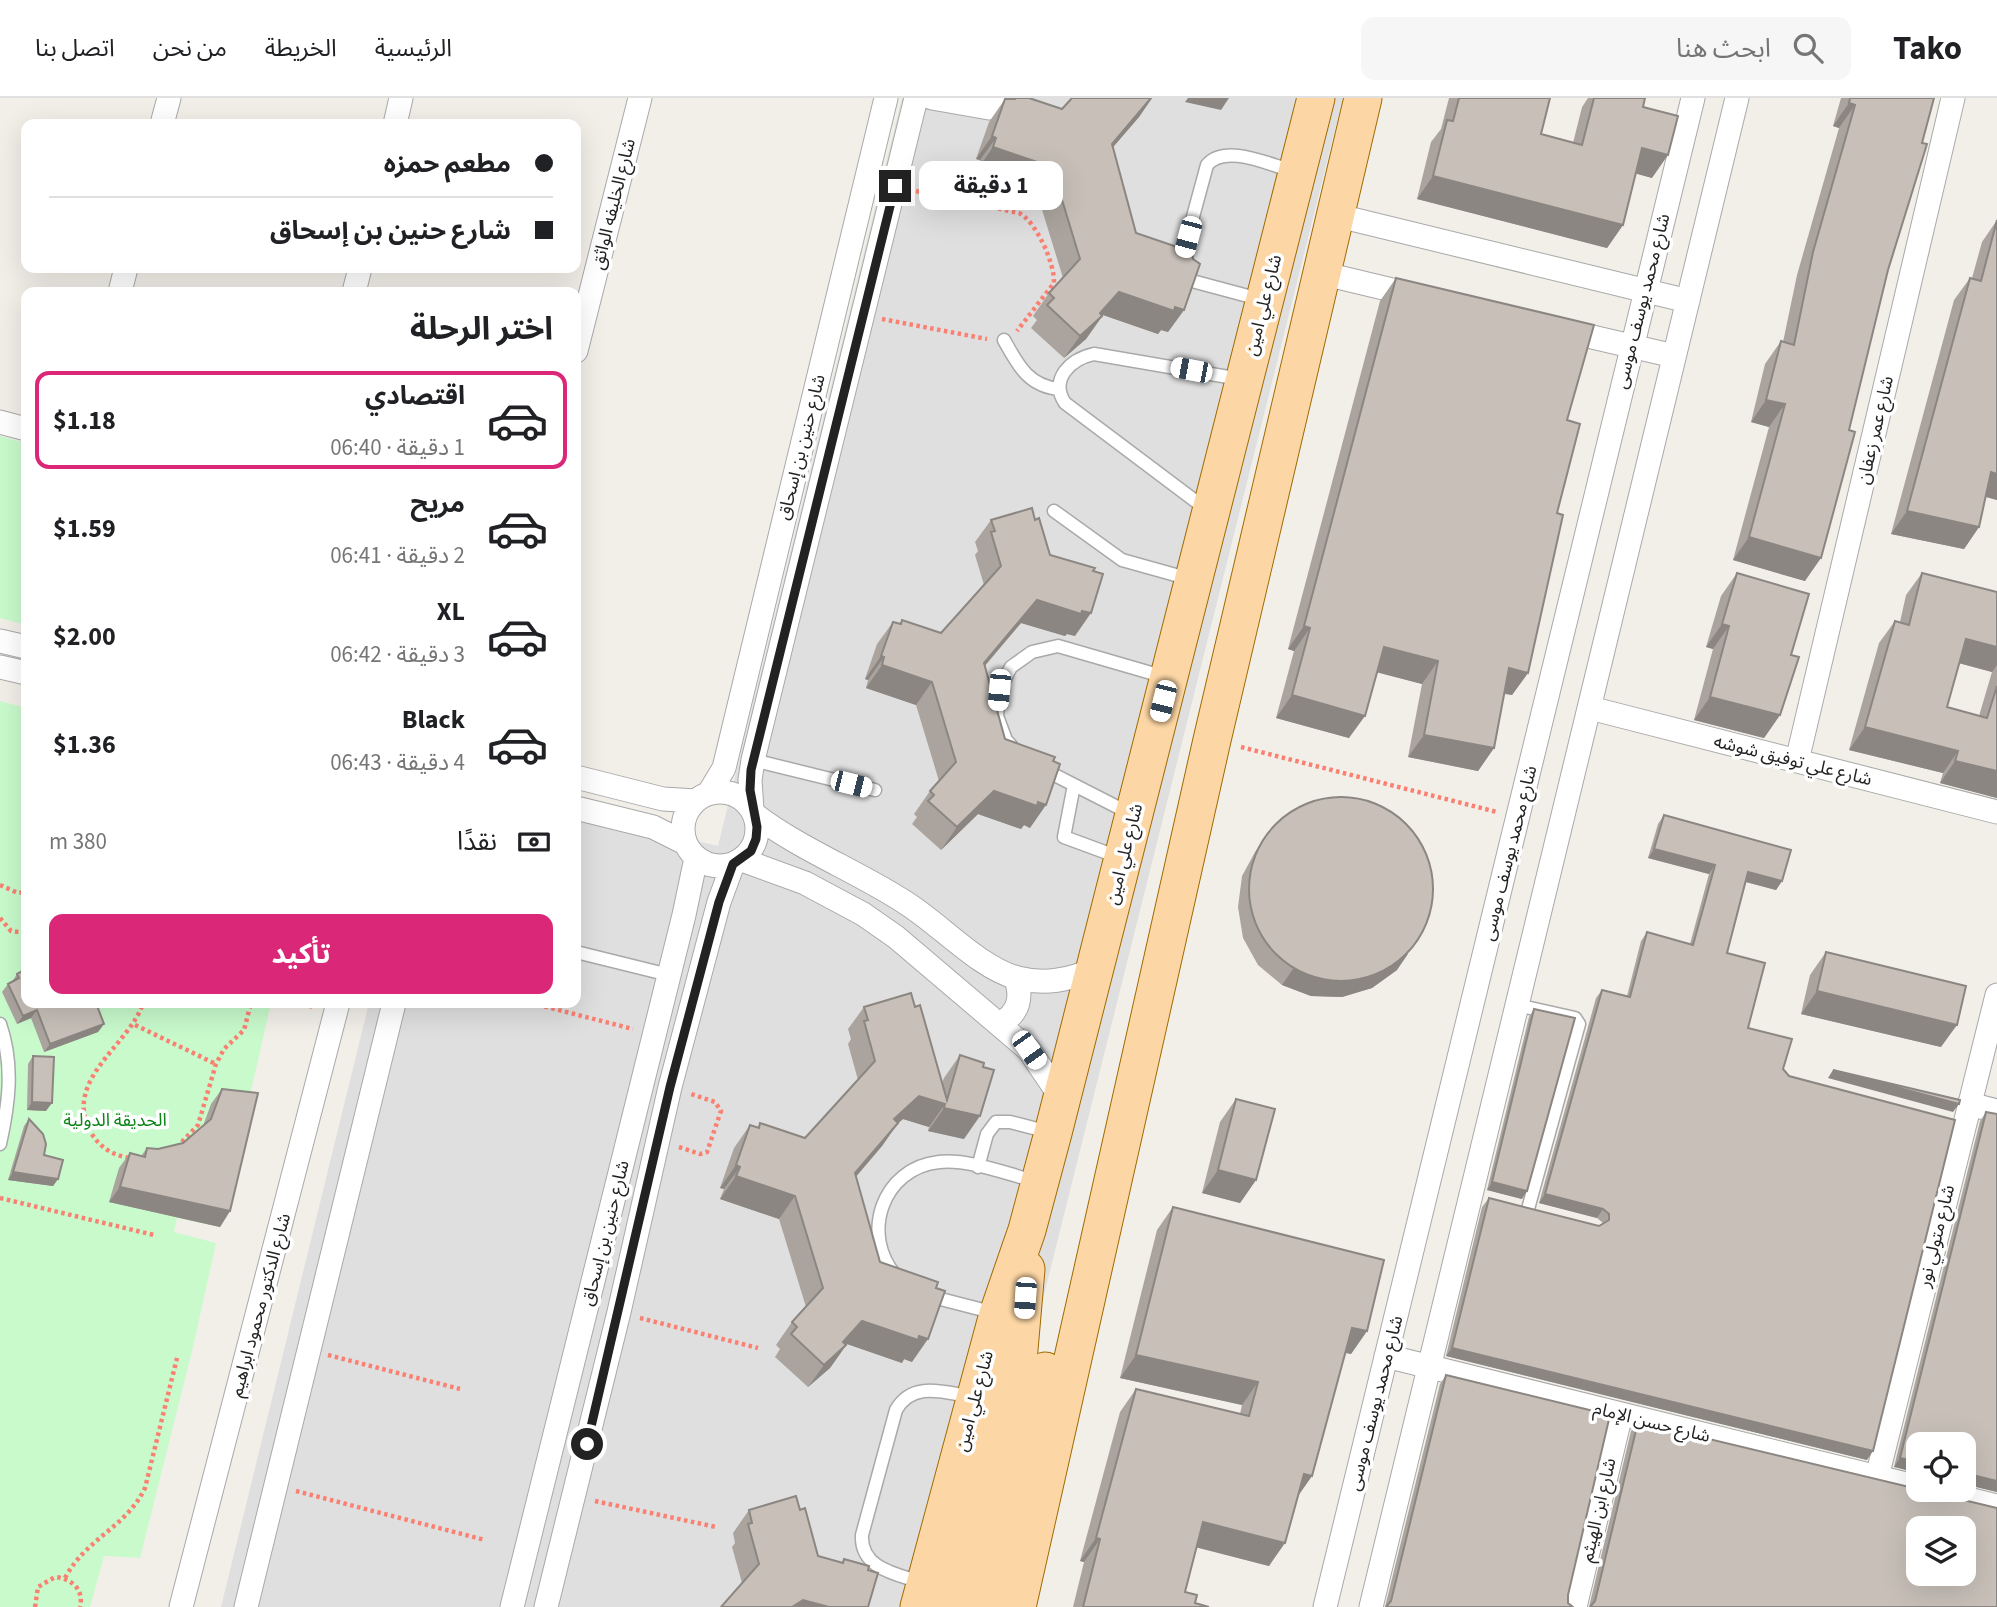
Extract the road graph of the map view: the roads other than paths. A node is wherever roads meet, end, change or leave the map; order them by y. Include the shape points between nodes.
1 (169, 98) edge
2 (401, 98) edge
3 (640, 98) edge
4 (886, 98) edge
5 (916, 98) edge
6 (933, 98) edge
7 (1016, 98) edge
8 (1316, 98) edge
9 (1363, 98) edge
10 (1693, 98) edge
11 (1737, 98) edge
12 (1953, 98) edge
13 (163, 119) edge
14 (396, 119) edge
15 (1297, 172) junction
16 (1335, 215) junction
17 (1321, 274) junction
18 (1645, 290) junction
19 (1688, 300) junction
20 (1264, 301) junction
21 (1442, 302) edge
22 (1537, 324) edge
23 (581, 331) edge
24 (1004, 340) road end
25 (1631, 346) junction
26 (1674, 356) junction
27 (1244, 380) junction
28 (1059, 389) junction
29 (0, 422) edge
30 (21, 428) edge
31 (1054, 511) dead end
32 (1210, 513) junction
33 (1193, 580) junction
34 (0, 641) edge
35 (21, 646) edge
36 (0, 667) edge
37 (21, 672) edge
38 (1168, 678) junction
39 (1590, 708) junction
40 (753, 760) junction
41 (1797, 761) junction
42 (581, 778) edge
43 (1074, 785) junction
44 (875, 790) dead end
45 (702, 797) junction
46 (581, 809) edge
47 (753, 812) junction
48 (1997, 812) edge
49 (1134, 815) junction
50 (691, 850) junction
51 (1123, 858) junction
52 (737, 862) junction
53 (581, 953) edge
54 (1095, 969) junction
55 (668, 975) junction
56 (1015, 977) junction
57 (1997, 995) edge
58 (1517, 1005) junction
59 (337, 1008) edge
60 (393, 1008) edge
61 (0, 1024) edge
62 (1000, 1024) junction
63 (1997, 1111) edge
64 (1057, 1116) junction
65 (1960, 1116) junction
66 (0, 1144) edge
67 (1118, 1155) junction
68 (978, 1167) junction
69 (1039, 1182) junction
70 (1541, 1212) edge
71 (1027, 1230) junction
72 (903, 1285) edge
73 (915, 1291) edge
74 (998, 1314) junction
75 (1386, 1356) junction
76 (1430, 1367) junction
77 (974, 1398) junction
78 (1621, 1414) junction
79 (1877, 1477) junction
80 (1906, 1484) edge
81 (1976, 1501) edge
82 (1997, 1506) edge
83 (922, 1595) edge
84 (181, 1607) edge
85 (246, 1607) edge
86 (512, 1607) edge
87 (545, 1607) edge
88 (953, 1607) edge
89 (984, 1607) edge
90 (1017, 1607) edge
91 (1325, 1607) edge
92 (1371, 1607) edge
93 (1575, 1607) edge

1 - 13 street
2 - 14 street
3 - 23 street, شارع الخليفه الواثق
4 - 45 street, شارع حنين بن إسحاق via 724,768
5 - 40 street, شارع حنين بن إسحاق
6 - 7 street via 989,108
8 - 15 main road, شارع علي امين
9 - 16 main road
10 - 18 street, شارع محمد يوسف موسى
11 - 19 street
12 - 41 street, شارع عمر زعفان
15 - 20 main road, شارع علي امين
15 - 20 lane via 1225,154 1212,159 1181,261 1185,276 1192,281
16 - 17 main road
16 - 18 street
17 - 21 street
17 - 67 main road
18 - 19 street
18 - 25 street, شارع محمد يوسف موسى
19 - 26 street
20 - 27 main road, شارع علي امين
22 - 25 street
24 - 28 lane via 1027,377
25 - 26 street
25 - 75 street, شارع محمد يوسف موسى
26 - 39 street
27 - 28 lane via 1094,354 1077,360 1061,375
27 - 32 main road, شارع علي امين
28 - 32 lane via 1065,402
29 - 30 street
31 - 33 lane via 1122,560
32 - 33 main road, شارع علي امين
33 - 38 main road, شارع علي امين
34 - 35 street
36 - 37 street
38 - 43 lane via 1058,646 1032,652 1011,667 999,690 997,716 1006,740 1024,758
38 - 49 main road, شارع علي امين
39 - 41 street, شارع علي توفيق شوشه
39 - 58 street
40 - 44 lane
40 - 47 street, شارع حنين بن إسحاق
41 - 48 street, شارع علي توفيق شوشه
42 - 45 street via 663,799
43 - 49 lane
43 - 51 lane via 1064,837
45 - 47 street via 733,794
45 - 50 street via 685,821
46 - 50 street via 653,827
47 - 52 street via 756,839
47 - 56 street via 798,844 879,886 993,968
49 - 51 main road, شارع علي امين
50 - 52 street via 707,864
50 - 55 street, شارع حنين بن إسحاق
51 - 54 main road, شارع علي امين
52 - 62 street via 790,876 863,914
52 - 87 street, شارع حنين بن إسحاق via 717,912 670,1087
53 - 55 lane
54 - 56 street via 1058,981
54 - 64 main road, شارع علي امين
55 - 86 street, شارع حنين بن إسحاق
56 - 62 street via 1019,1000 1012,1015
57 - 65 street, شارع متولي نور
58 - 70 lane via 1575,1018 1579,1024 1521,1207
58 - 76 street via 1477,1196
59 - 84 street, شارع الدكتور محمود ابراهيم
60 - 85 street
61 - 66 lane via 10,1073
62 - 64 street via 1029,1050
63 - 65 street
64 - 68 lane via 996,1122 987,1134
64 - 69 main road, شارع علي امين
65 - 79 street, شارع متولي نور
67 - 89 main road via 1075,1255
67 - 90 main road
68 - 69 lane
68 - 72 lane via 940,1161 914,1169 892,1186 879,1210 876,1237 885,1264
69 - 71 main road, شارع علي امين
71 - 74 main road, شارع علي امين
71 - 88 main road via 1018,1362
73 - 74 lane
74 - 77 main road, شارع علي امين
75 - 76 street, شارع حسن الإمام
75 - 91 street, شارع محمد يوسف موسى
76 - 78 street, شارع حسن الإمام
76 - 92 street
77 - 83 main road, شارع علي امين
77 - 83 lane via 920,1390 902,1399 862,1535 861,1546 872,1564
78 - 79 street, شارع حسن الإمام
78 - 93 street, شارع ابن الهيثم
79 - 80 street, شارع حسن الإمام
81 - 82 street

